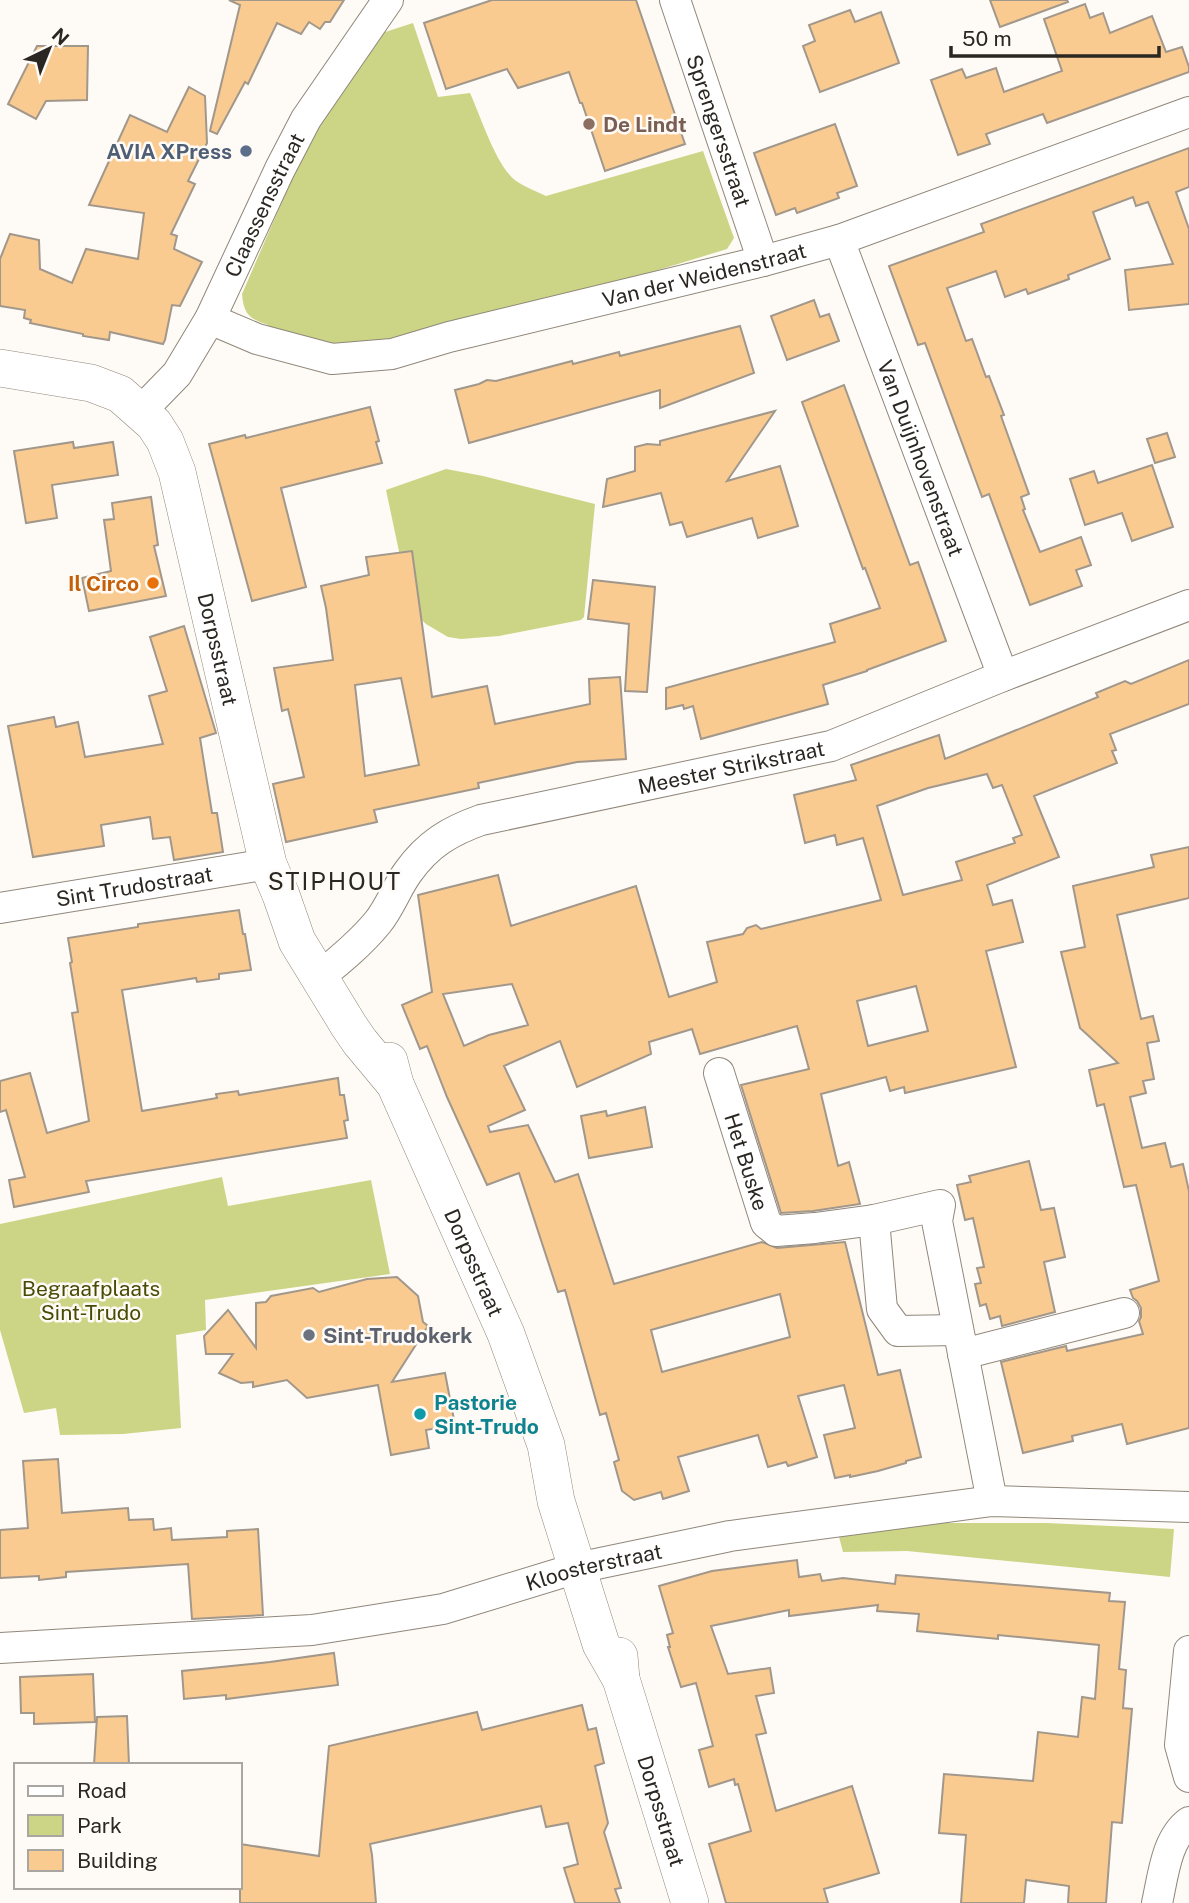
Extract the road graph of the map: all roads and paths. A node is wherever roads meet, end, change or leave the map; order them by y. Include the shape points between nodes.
1 (387, 0) edge
2 (675, 0) edge
3 (1189, 112) edge
4 (839, 240) junction
5 (763, 261) junction
6 (211, 320) junction
7 (0, 368) edge
8 (141, 411) junction
9 (1189, 605) edge
10 (1003, 676) junction
11 (274, 879) junction
12 (0, 908) edge
13 (327, 970) junction
14 (719, 1073) dead end
15 (874, 1220) junction
16 (1124, 1313) dead end
17 (961, 1342) junction
18 (992, 1501) junction
19 (1189, 1507) edge
20 (586, 1566) junction
21 (0, 1648) edge
22 (1189, 1651) edge
23 (1189, 1777) edge
24 (1189, 1822) edge
25 (690, 1903) edge
26 (1157, 1903) edge

1 - 6 street, Claassensstraat via 306,119
2 - 5 street, Sprengersstraat
3 - 4 street, Van der Weidenstraat
4 - 5 street, Van der Weidenstraat
4 - 10 street, Van Duijnhovenstraat
5 - 6 street, Van der Weidenstraat via 392,354 332,359 257,340
6 - 8 street, Claassensstraat via 177,374
7 - 8 street, Dorpsstraat via 92,383 120,394
8 - 11 street, Dorpsstraat via 165,441 177,471
9 - 10 street, Meester Strikstraat
10 - 13 street, Meester Strikstraat via 831,746 481,820 454,830 408,871 379,920
11 - 12 street, Sint Trudostraat
11 - 13 street, Dorpsstraat via 311,929
13 - 20 street, Dorpsstraat via 380,1032 395,1084 506,1334 546,1445 575,1495
14 - 15 street, Het Buske via 766,1223 776,1231
15 - 17 street via 882,1309 898,1331
15 - 17 street, Het Buske via 940,1205 937,1221
16 - 17 street
17 - 18 street, Het Buske
18 - 19 street, Kloosterstraat
18 - 20 street, Kloosterstraat via 730,1536
20 - 21 street, Kloosterstraat via 443,1609 312,1630
20 - 25 street, Dorpsstraat via 601,1644 621,1679
22 - 23 street via 1180,1745
24 - 26 street via 1169,1850

